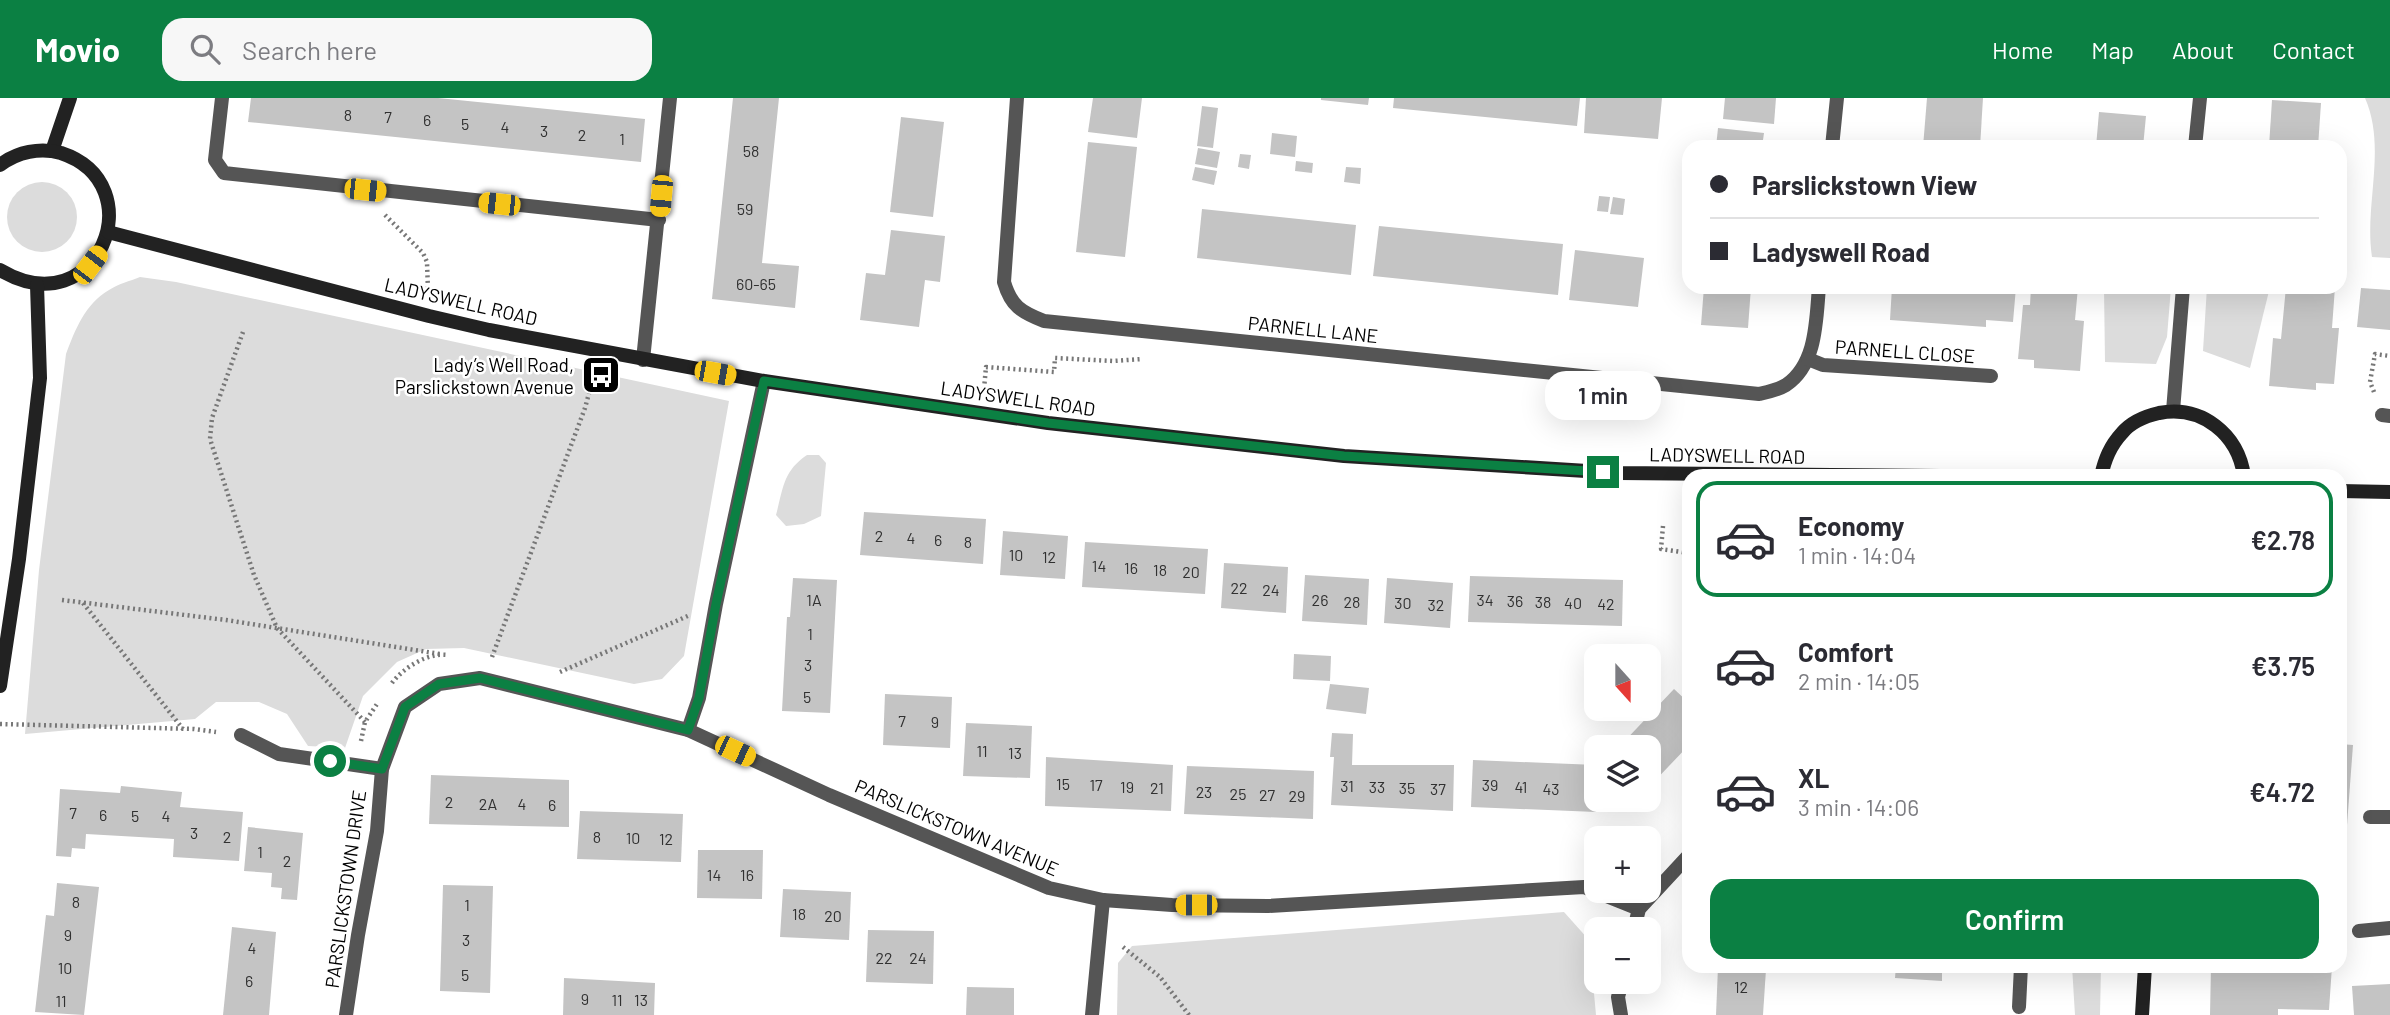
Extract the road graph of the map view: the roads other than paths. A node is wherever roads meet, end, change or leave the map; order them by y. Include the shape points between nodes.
1 (70, 98) edge
2 (222, 98) edge
3 (670, 98) edge
4 (1017, 98) edge
5 (1837, 98) edge
6 (2200, 98) edge
7 (1833, 140) edge
8 (2196, 140) edge
9 (52, 151) junction
10 (0, 165) edge
11 (659, 220) junction
12 (108, 232) junction
13 (0, 270) edge
14 (37, 285) junction
15 (1818, 294) edge
16 (2182, 294) edge
17 (1808, 359) junction
18 (643, 360) junction
19 (1991, 376) dead end
20 (764, 381) junction
21 (2173, 411) junction
22 (2103, 469) edge
23 (2243, 469) edge
24 (1682, 474) edge
25 (2347, 491) edge
26 (2390, 492) edge
27 (0, 686) edge
28 (688, 730) junction
29 (241, 735) road end
30 (382, 769) junction
31 (2370, 817) dead end
32 (2390, 817) edge
33 (1682, 863) edge
34 (1103, 900) junction
35 (1639, 909) junction
36 (1637, 917) edge
37 (2390, 928) edge
38 (2359, 931) dead end
39 (2021, 973) edge
40 (2145, 973) edge
41 (1619, 994) edge
42 (2019, 1007) dead end
43 (346, 1015) edge
44 (1092, 1015) edge
45 (1621, 1015) edge
46 (2142, 1015) edge

1 - 9 street
2 - 11 street via 215,160 224,173
3 - 11 street
4 - 17 street, PARNELL LANE via 1003,282 1022,312 1044,321 1759,394 1783,387
5 - 7 street
6 - 8 street
9 - 10 street via 30,151
9 - 12 street via 73,157 91,170 104,188 110,210
11 - 18 street
12 - 14 street via 90,265 74,277
12 - 18 street, LADYSWELL ROAD via 429,316
13 - 14 street
14 - 27 street via 40,378
15 - 17 street, PARNELL CLOSE
16 - 21 street
17 - 19 street, PARNELL CLOSE via 1823,365
18 - 20 street, LADYSWELL ROAD
20 - 24 street, LADYSWELL ROAD via 1048,423 1344,456
20 - 28 street via 699,698
21 - 22 street via 2146,416 2123,431 2107,453
21 - 23 street via 2202,417 2226,434
25 - 26 street
28 - 30 street, PARSLICKSTOWN AVENUE via 480,678 439,684 405,707
28 - 34 street, PARSLICKSTOWN AVENUE via 1049,888
29 - 30 street via 279,754
30 - 43 street, PARSLICKSTOWN DRIVE via 377,831
31 - 32 street
33 - 35 street
34 - 35 street, PARSLICKSTOWN AVENUE via 1268,906 1584,887
34 - 44 street
35 - 36 street
37 - 38 street
39 - 42 street
40 - 46 street
41 - 45 street

